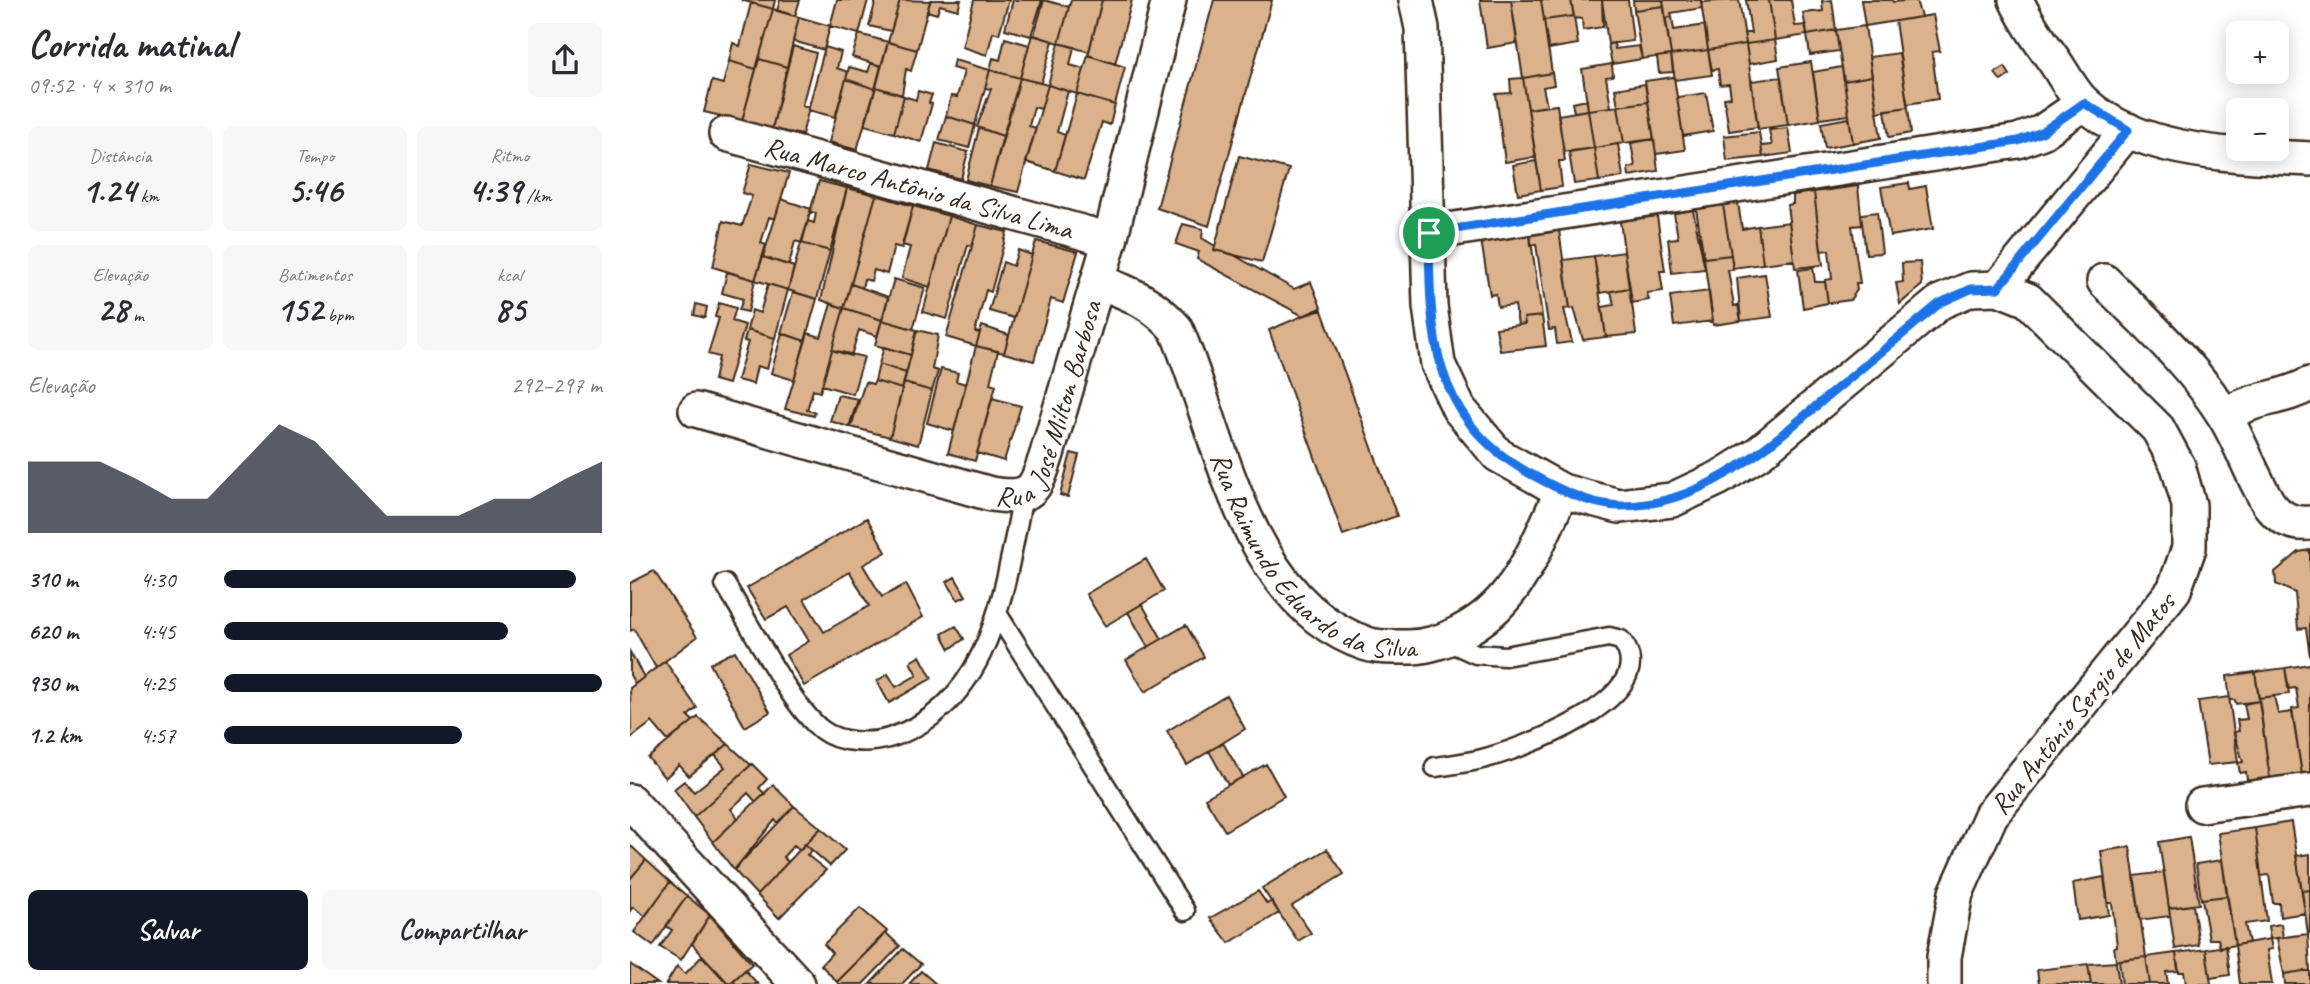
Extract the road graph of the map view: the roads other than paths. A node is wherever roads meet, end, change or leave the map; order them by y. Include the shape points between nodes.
1 (1169, 0) edge
2 (1416, 0) edge
3 (2016, 0) edge
4 (2084, 103) junction
5 (2128, 130) junction
6 (726, 134) dead end
7 (2310, 159) edge
8 (1429, 233) junction
9 (1110, 240) junction
10 (2104, 281) dead end
11 (1099, 282) junction
12 (1998, 288) junction
13 (2310, 384) edge
14 (696, 410) dead end
15 (2225, 416) junction
16 (1562, 491) junction
17 (1023, 496) junction
18 (2297, 521) edge
19 (725, 584) dead end
20 (998, 615) junction
21 (1446, 640) junction
22 (1435, 767) dead end
23 (2310, 790) edge
24 (630, 801) edge
25 (2202, 805) dead end
26 (1185, 912) dead end
27 (798, 984) edge
28 (1944, 984) edge

1 - 9 street, Rua José Milton Barbosa
2 - 8 street via 1422,28
3 - 4 street
4 - 5 street
4 - 8 street via 2042,132 2018,141
5 - 7 street via 2226,155
5 - 12 street
6 - 9 street, Rua Marco Antônio da Silva Lima
8 - 16 street via 1430,306 1438,364 1459,409 1498,455
9 - 11 street, Rua José Milton Barbosa
10 - 15 street via 2179,358
11 - 17 street, Rua José Milton Barbosa via 1040,478
11 - 21 street, Rua Raimundo Eduardo da Silva via 1143,298 1176,329 1245,516 1281,578 1308,609 1335,630 1369,645 1411,648
12 - 16 street via 1971,289 1940,303 1759,453 1719,478 1672,499 1619,506
12 - 28 street, Rua Antônio Sergio de Matos via 2028,300 2158,429 2178,466 2189,505 2189,548 2174,590 1991,815 1956,893 1944,957
13 - 15 street via 2290,395 2246,402
14 - 17 street, Rua José Milton Barbosa via 991,494
15 - 18 street via 2270,505
16 - 21 street, Rua Raimundo Eduardo da Silva via 1505,601 1478,624
17 - 20 lane
19 - 20 lane via 802,710 823,731 848,741 889,738 937,713 974,671
20 - 26 lane
21 - 22 lane via 1476,654 1505,656 1609,637 1621,640 1631,663 1629,677 1619,689 1594,711 1558,731 1478,760
23 - 25 street
24 - 27 street

